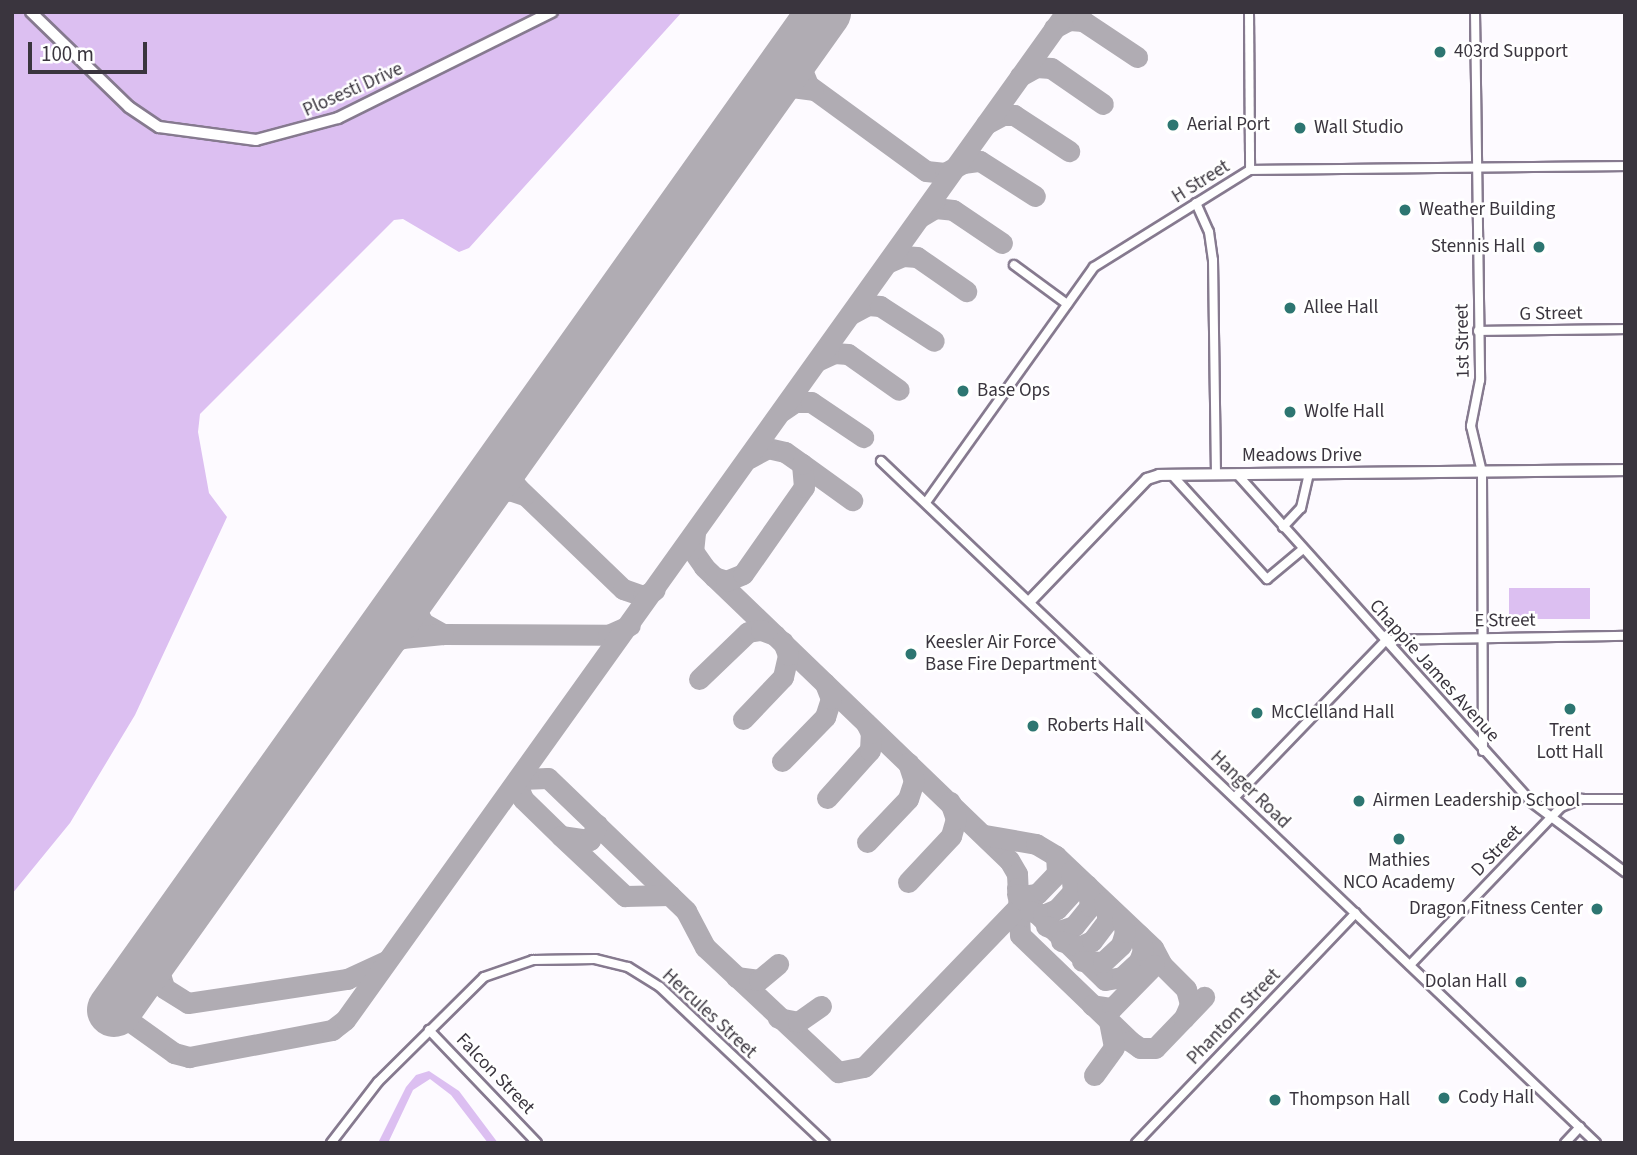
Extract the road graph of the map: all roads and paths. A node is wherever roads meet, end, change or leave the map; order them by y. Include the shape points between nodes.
1 (31, 12) edge
2 (552, 12) edge
3 (1249, 12) edge
4 (1475, 12) edge
5 (1625, 166) edge
6 (1477, 168) junction
7 (1250, 170) junction
8 (1196, 203) junction
9 (1014, 265) dead end
10 (1067, 304) junction
11 (1625, 329) edge
12 (1478, 331) junction
13 (881, 461) dead end
14 (1625, 470) edge
15 (1482, 472) junction
16 (1216, 474) junction
17 (1237, 474) junction
18 (1309, 474) junction
19 (1172, 475) junction
20 (926, 501) junction
21 (1283, 527) junction
22 (1303, 549) junction
23 (1031, 600) junction
24 (1625, 636) edge
25 (1483, 637) junction
26 (1386, 640) junction
27 (1483, 751) junction
28 (1235, 797) junction
29 (1625, 799) edge
30 (1550, 818) junction
31 (1625, 872) edge
32 (1356, 913) junction
33 (1410, 965) junction
34 (429, 1030) junction
35 (1580, 1127) junction
36 (331, 1143) edge
37 (537, 1143) edge
38 (825, 1143) edge
39 (1136, 1143) edge
40 (1565, 1143) edge
41 (1596, 1143) edge

1 - 2 street, Plosesti Drive via 129,107 159,127 256,140 338,118
3 - 7 street
4 - 6 street, 1st Street
5 - 6 street, H Street
6 - 7 street, H Street
6 - 12 street, 1st Street
7 - 8 street, H Street
8 - 10 street, H Street via 1094,267
8 - 16 street via 1209,232 1213,260
9 - 10 street
10 - 20 street, H Street
11 - 12 street, G Street
12 - 15 street, 1st Street via 1480,389 1471,426
13 - 20 street, Hanger Road
14 - 15 street, Meadows Drive
15 - 18 street, Meadows Drive
15 - 25 street, 1st Street
16 - 17 street, Meadows Drive
16 - 19 street, Meadows Drive
17 - 18 street, Meadows Drive
17 - 21 street, Chappie James Avenue
18 - 21 street via 1301,508
19 - 22 street via 1267,579
19 - 23 street, Meadows Drive via 1147,480
20 - 23 street, Hanger Road
21 - 22 street, Chappie James Avenue
22 - 26 street, Chappie James Avenue
23 - 28 street, Hanger Road
24 - 25 street, E Street
25 - 26 street, E Street
25 - 27 street, 1st Street
26 - 27 street, Chappie James Avenue
26 - 28 street
27 - 30 street, Chappie James Avenue
28 - 32 street, Hanger Road
29 - 30 street, D Street via 1570,802
30 - 31 street, Chappie James Avenue
30 - 33 street, D Street
32 - 33 street, Hanger Road
32 - 39 street, Phantom Street
33 - 35 street, Hanger Road
34 - 36 street, Hercules Street via 365,1097
34 - 37 street, Falcon Street
34 - 38 street, Hercules Street via 473,986 515,963 595,959 620,964 660,987
35 - 40 street
35 - 41 street, Hanger Road

